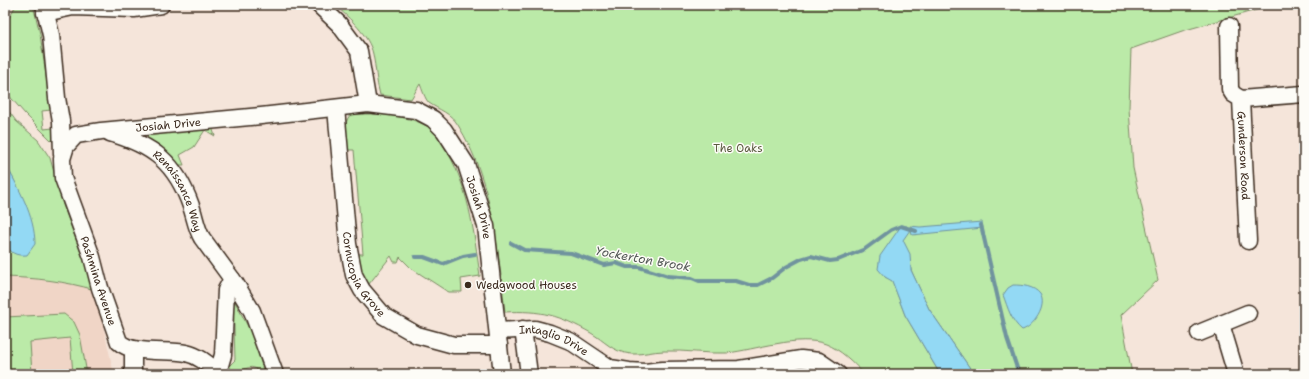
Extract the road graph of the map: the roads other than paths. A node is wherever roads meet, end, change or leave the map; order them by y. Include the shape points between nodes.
1 (161, 5) edge
2 (319, 5) edge
3 (45, 9) edge
4 (1229, 26) dead end
5 (1304, 94) edge
6 (57, 98) junction
7 (1241, 99) junction
8 (368, 104) junction
9 (336, 108) junction
10 (97, 132) junction
11 (62, 159) junction
12 (1248, 241) dead end
13 (232, 279) junction
14 (1248, 313) dead end
15 (1221, 324) junction
16 (523, 329) junction
17 (1199, 333) dead end
18 (498, 338) junction
19 (133, 349) junction
20 (629, 372) edge
21 (219, 373) edge
22 (834, 373) edge
23 (133, 374) edge
24 (275, 374) edge
25 (502, 374) edge
26 (529, 374) edge
27 (1236, 374) edge

1 - 3 street via 134,8
2 - 8 street via 339,24 359,51
3 - 6 street, Josiah Drive via 51,35
4 - 7 street, Gunderson Road via 1230,90
5 - 7 street
6 - 10 street, Josiah Drive via 76,127
6 - 11 street, Josiah Drive via 61,121
7 - 12 street, Gunderson Road
8 - 9 street, Josiah Drive
8 - 18 street, Josiah Drive via 416,110 433,119 444,130 466,164 486,226
9 - 10 street, Josiah Drive
9 - 18 street, Cornucopia Grove via 348,244 354,275 362,290 384,316 417,335 454,345
10 - 11 street, Pashmina Avenue via 76,135 66,146
10 - 13 street, Renaissance Way via 134,140 150,148 170,166 183,187 202,238
11 - 19 street, Pashmina Avenue via 63,178 92,257 115,334 124,347
13 - 21 street via 226,290 223,355
13 - 24 street, Renaissance Way via 252,311
14 - 15 street
15 - 17 street
15 - 27 street
16 - 18 street, Intaglio Drive
16 - 20 street, Intaglio Drive via 535,329 570,341 610,368
16 - 26 street
18 - 25 street, Josiah Drive
19 - 21 street, Pashmina Avenue via 187,353 201,358
19 - 23 street
20 - 22 street, Intaglio Drive via 739,369 801,359 819,361

